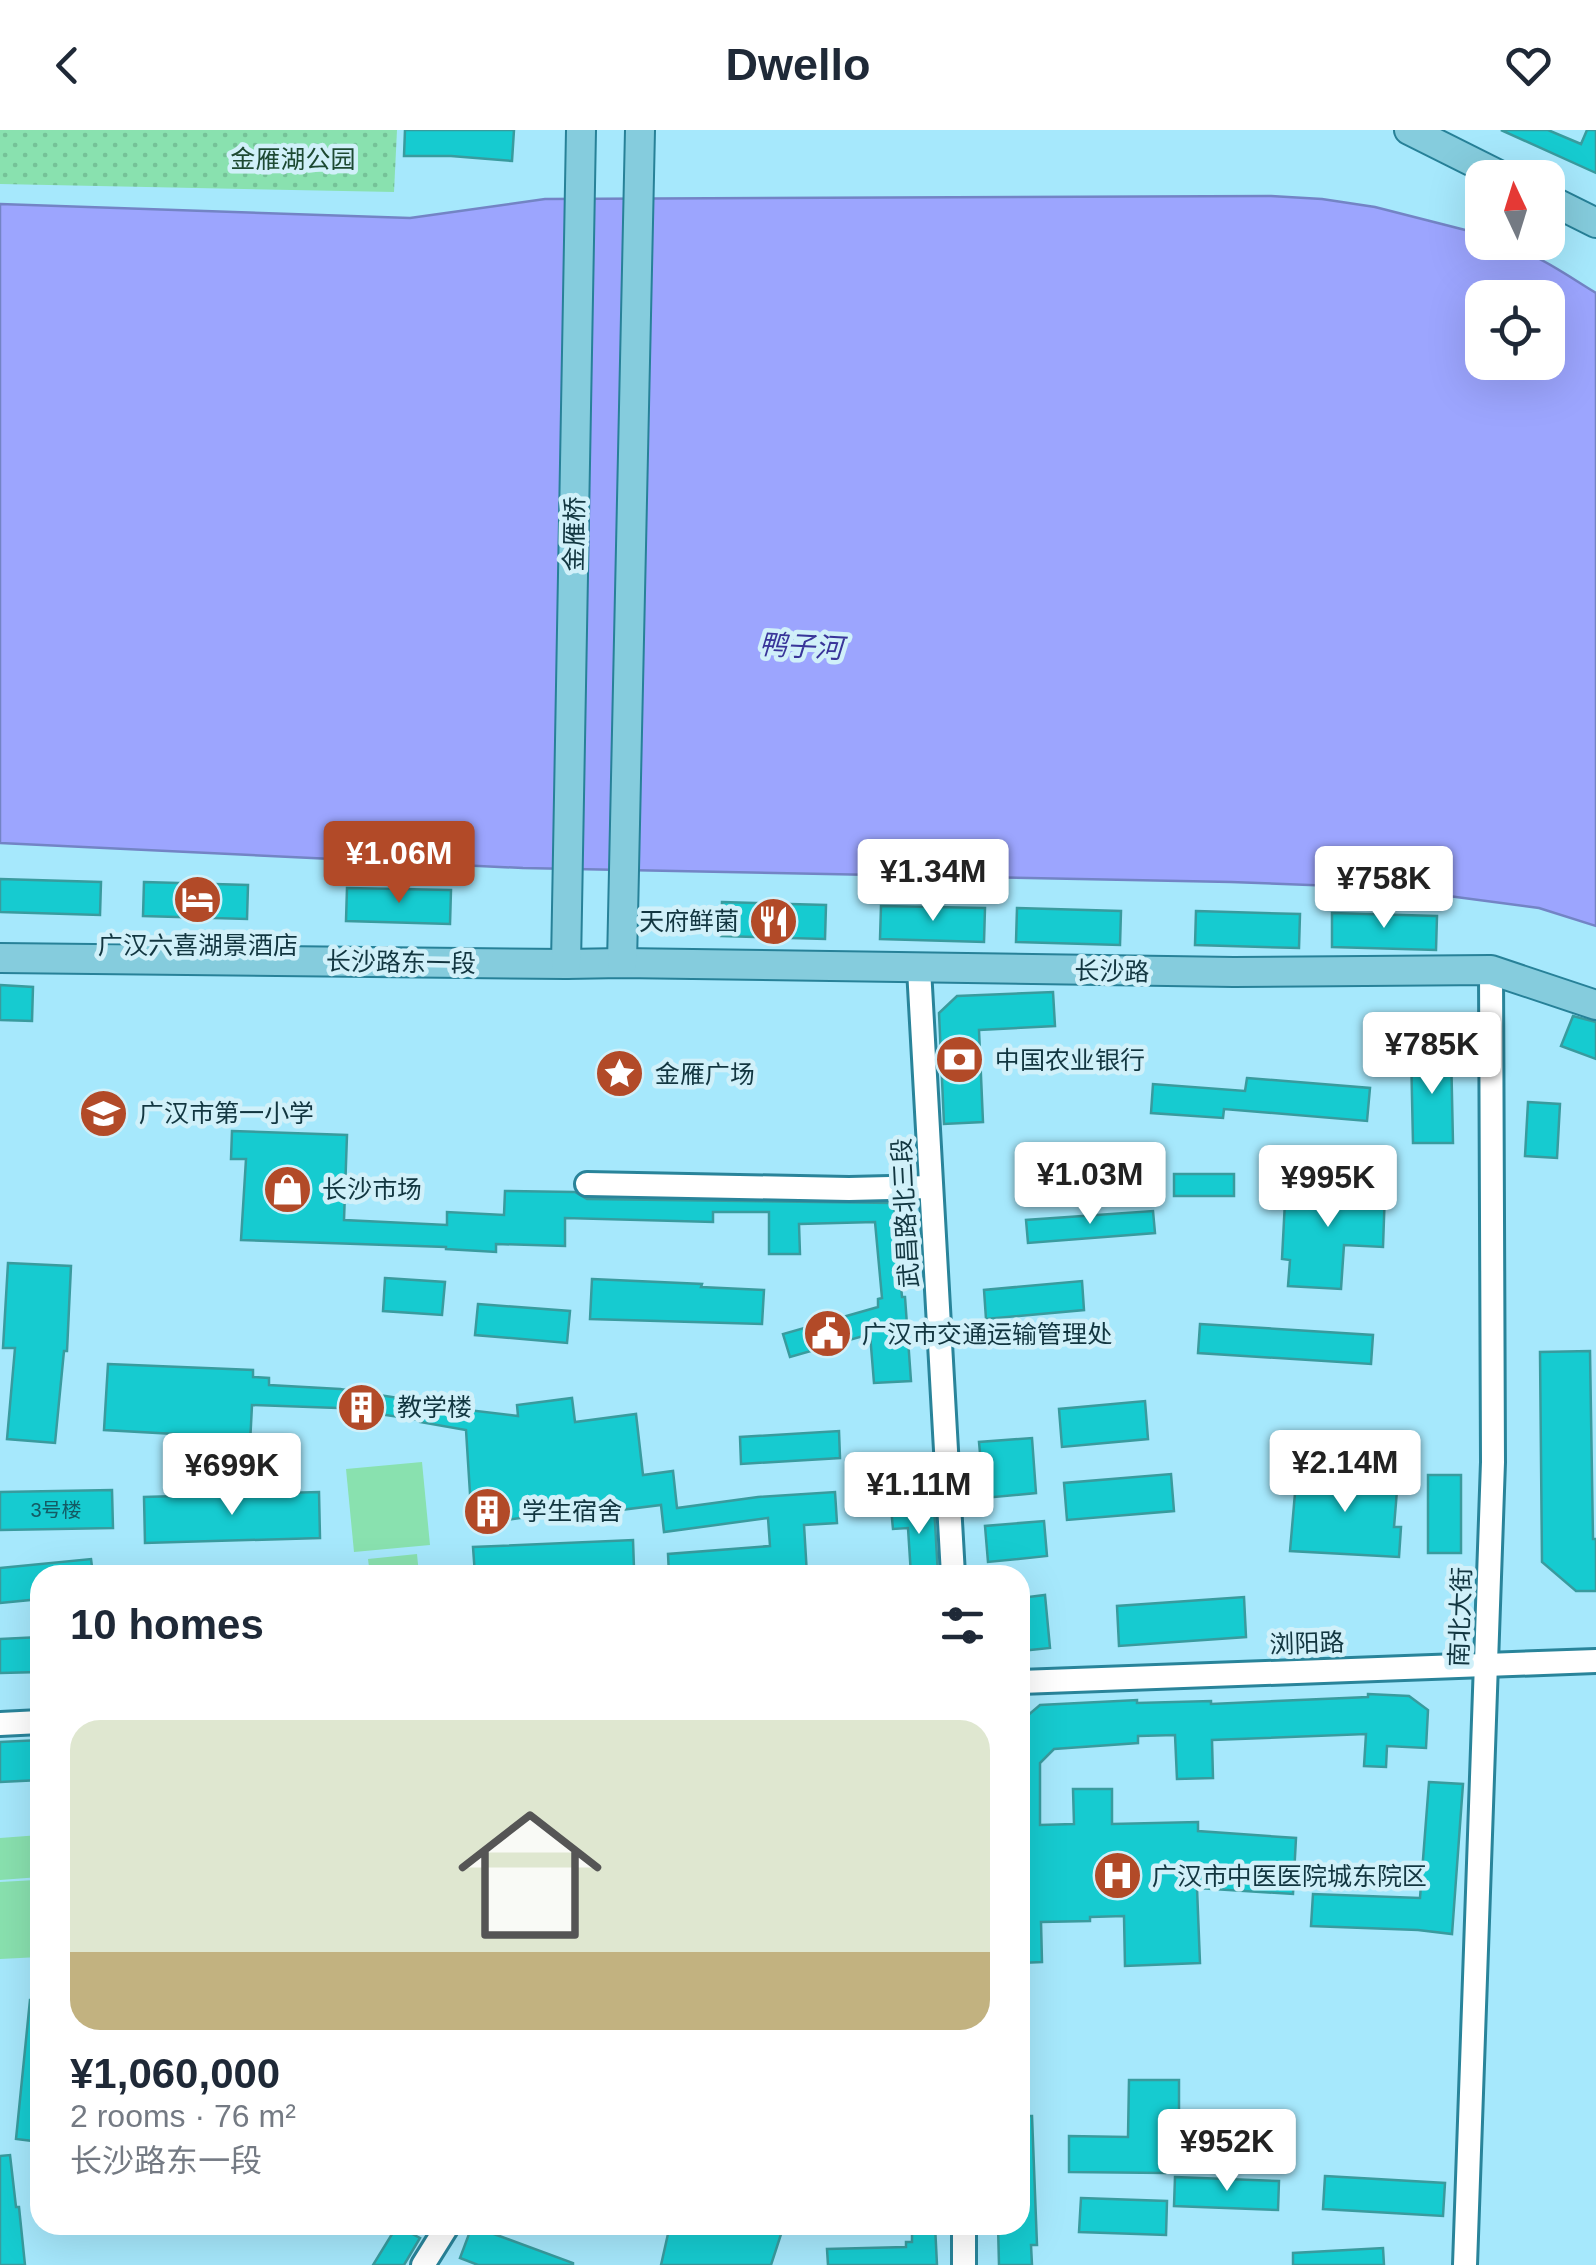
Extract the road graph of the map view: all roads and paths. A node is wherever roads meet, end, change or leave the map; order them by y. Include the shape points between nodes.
1 (1409, 130) edge
2 (581, 140) edge
3 (640, 142) edge
4 (1468, 160) edge
5 (1565, 208) edge
6 (1596, 223) edge
7 (0, 958) edge
8 (622, 963) junction
9 (566, 964) junction
10 (919, 968) junction
11 (1491, 970) junction
12 (1596, 1005) edge
13 (587, 1184) dead end
14 (931, 1186) junction
15 (951, 1565) edge
16 (1596, 1662) edge
17 (1486, 1664) junction
18 (1030, 1682) edge
19 (30, 1722) edge
20 (0, 1724) edge
21 (442, 2235) edge
22 (964, 2235) edge
23 (423, 2265) edge
24 (964, 2265) edge
25 (1465, 2265) edge

1 - 4 main road
2 - 9 main road, 金雁桥
3 - 8 main road
5 - 6 main road
7 - 9 main road, 长沙路东一段
8 - 9 main road, 长沙路东一段
8 - 10 main road, 长沙路
10 - 11 main road, 长沙路
10 - 14 street, 武昌路北三段
11 - 12 main road, 长沙路
11 - 17 street, 南北大街 via 1493,1462
13 - 14 street
14 - 15 street, 武昌路北三段
16 - 17 street, 浏阳路
17 - 18 street, 浏阳路
17 - 25 street, 南北大街
19 - 20 street
21 - 23 street
22 - 24 street

